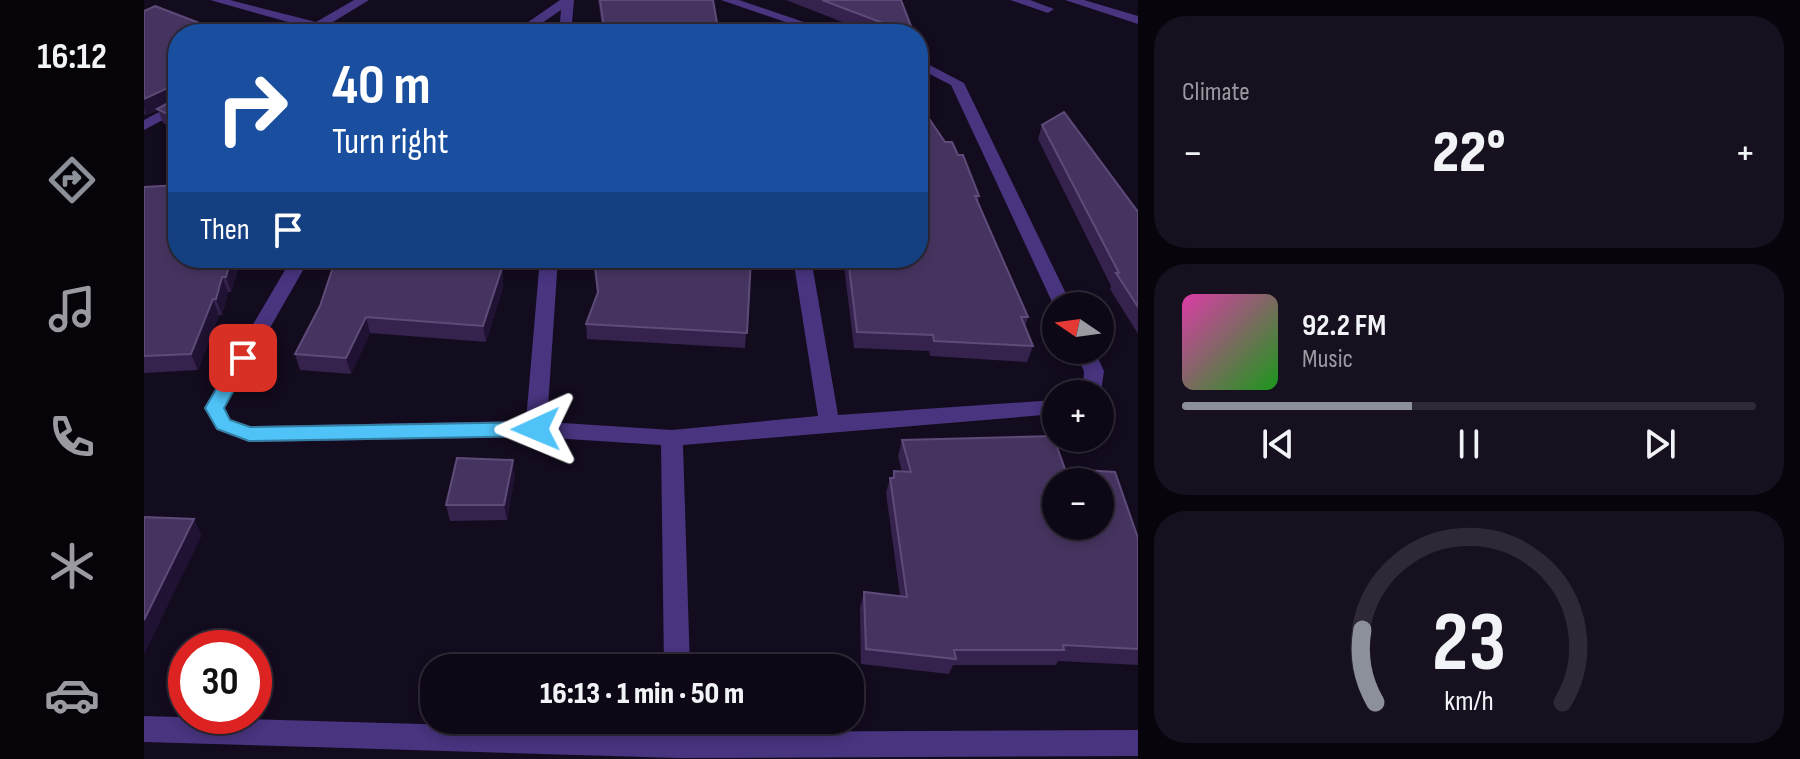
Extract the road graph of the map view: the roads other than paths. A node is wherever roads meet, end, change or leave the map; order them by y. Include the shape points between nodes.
1 (216, 0) edge
2 (363, 0) edge
3 (568, 0) edge
4 (727, 0) edge
5 (1016, 0) edge
6 (1071, 0) edge
7 (1048, 9) dead end
8 (1138, 20) edge
9 (291, 24) edge
10 (321, 24) edge
11 (532, 24) edge
12 (566, 24) edge
13 (790, 24) edge
14 (928, 68) edge
15 (168, 112) edge
16 (144, 126) edge
17 (295, 268) edge
18 (548, 268) edge
19 (804, 268) edge
20 (1056, 292) edge
21 (1042, 408) edge
22 (829, 423) junction
23 (536, 429) junction
24 (672, 438) junction
25 (677, 654) edge
26 (144, 729) edge
27 (420, 731) edge
28 (762, 734) edge
29 (1138, 743) edge

1 - 9 street
2 - 10 street
3 - 11 street
3 - 12 street
4 - 13 street
5 - 7 street
6 - 8 street
14 - 20 street via 957,83
15 - 16 street
17 - 23 street via 214,408 224,425 249,434
18 - 23 street
19 - 22 street
21 - 22 street
22 - 24 street
23 - 24 street
24 - 25 street
26 - 27 street
28 - 29 street

